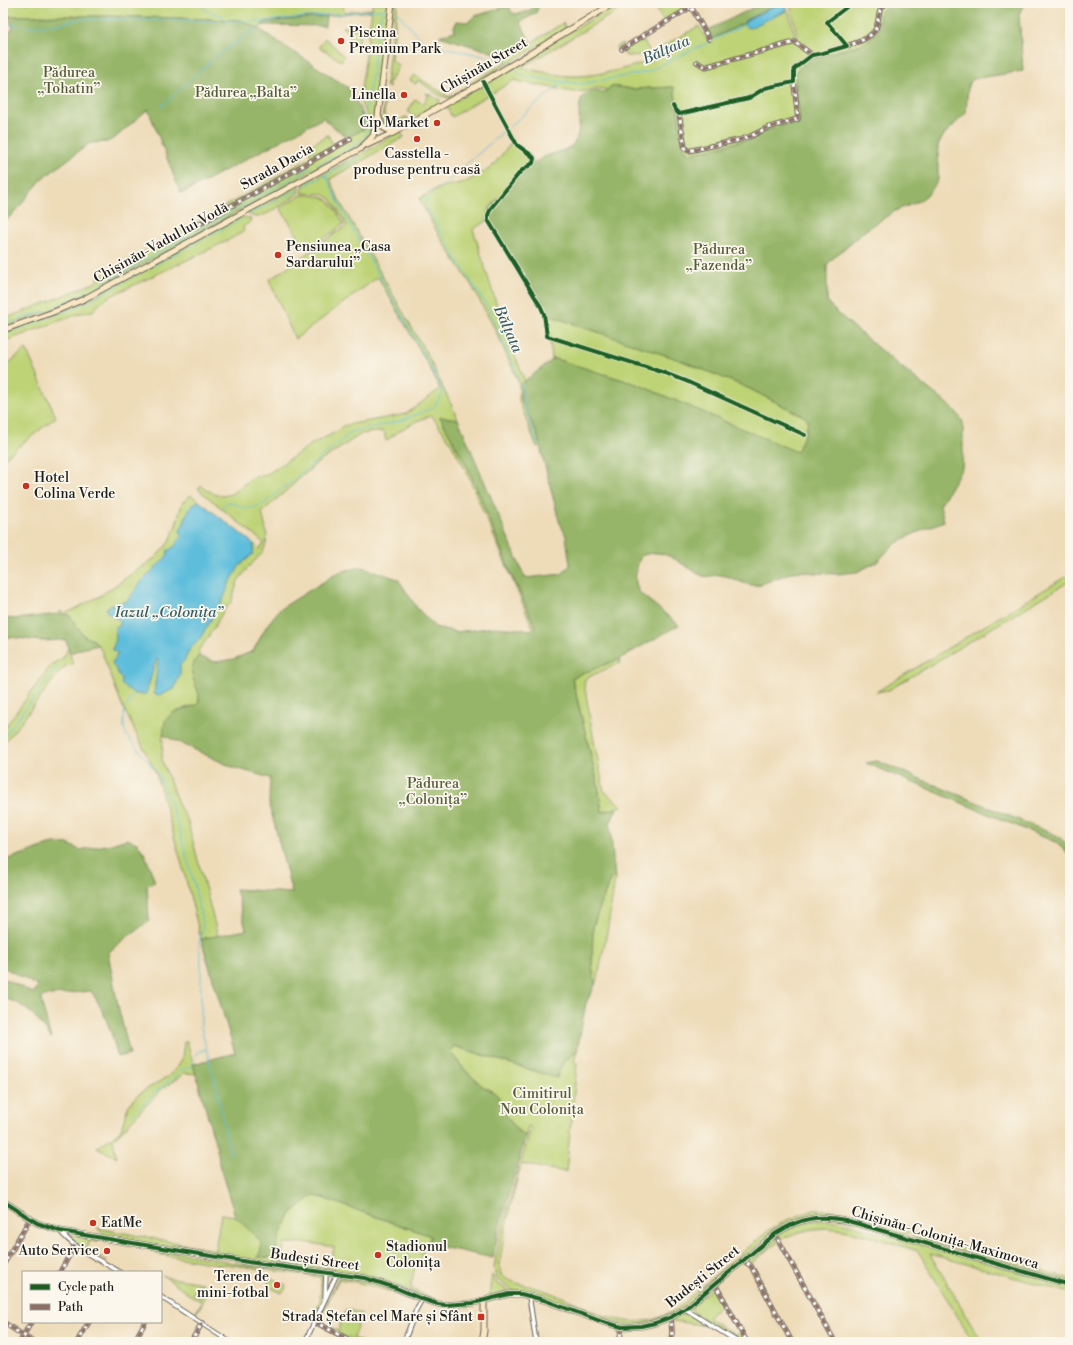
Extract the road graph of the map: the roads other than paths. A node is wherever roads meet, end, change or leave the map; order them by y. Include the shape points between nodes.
1 (392, 3) edge
2 (614, 3) edge
3 (689, 3) edge
4 (852, 3) edge
5 (886, 3) edge
6 (691, 8) junction
7 (709, 40) dead end
8 (847, 46) junction
9 (622, 49) dead end
10 (812, 55) junction
11 (697, 62) dead end
12 (483, 82) junction
13 (794, 82) junction
14 (673, 106) dead end
15 (679, 114) junction
16 (378, 116) junction
17 (395, 132) junction
18 (350, 139) dead end
19 (364, 146) junction
20 (194, 227) dead end
21 (3, 330) edge
22 (805, 434) dead end
23 (3, 1201) edge
24 (813, 1218) joint
25 (30, 1219) junction
26 (60, 1231) junction
27 (775, 1234) junction
28 (75, 1245) junction
29 (742, 1260) junction
30 (3, 1265) edge
31 (61, 1271) edge
32 (117, 1271) edge
33 (326, 1273) junction
34 (337, 1274) junction
35 (715, 1284) junction
36 (1070, 1285) edge
37 (529, 1296) junction
38 (162, 1298) edge
39 (422, 1299) junction
40 (484, 1301) junction
41 (324, 1302) junction
42 (685, 1309) junction
43 (671, 1317) junction
44 (3, 1322) edge
45 (315, 1322) junction
46 (30, 1323) edge
47 (88, 1323) edge
48 (144, 1323) edge
49 (202, 1323) junction
50 (622, 1327) junction
51 (23, 1336) junction
52 (20, 1342) edge
53 (33, 1342) edge
54 (78, 1342) edge
55 (134, 1342) edge
56 (191, 1342) edge
57 (230, 1342) edge
58 (305, 1342) edge
59 (353, 1342) edge
60 (404, 1342) edge
61 (482, 1342) edge
62 (536, 1342) edge
63 (619, 1342) edge
64 (671, 1342) edge
65 (738, 1342) edge
66 (747, 1342) edge
67 (792, 1342) edge
68 (835, 1342) edge

1 - 16 street
2 - 12 street, Chișinău Street
3 - 6 street
4 - 8 street via 827,22
5 - 8 street via 879,11 876,29 860,43
6 - 7 street
6 - 9 street
8 - 10 street
10 - 11 street via 795,42 705,67
10 - 13 street via 794,69
12 - 17 street, Chișinău Street
12 - 22 street via 517,145 534,158 533,163 521,171 491,208 488,220 541,307 547,336 665,373
13 - 15 street via 765,88 749,98
13 - 15 street via 798,119 738,140 688,151 685,148
14 - 15 street
16 - 17 street via 383,128
16 - 19 street via 373,136
17 - 19 street, Chișinău Street
18 - 20 street, Strada Dacia
19 - 21 street, Chișinău-Vadul lui Vodă via 84,299
23 - 25 street, Budești Street
24 - 27 street, Budești Street via 789,1225
24 - 36 street, Chișinău-Colonița-Maximovca via 845,1220
25 - 26 street, Budești Street
25 - 30 street
26 - 28 street
26 - 33 street, Budești Street
27 - 29 street, Budești Street
27 - 68 street
28 - 31 street
28 - 32 street
29 - 35 street, Budești Street
29 - 67 street via 751,1266
33 - 34 street, Budești Street
33 - 41 street
34 - 39 street, Budești Street via 374,1280
34 - 41 street
35 - 42 street, Budești Street
35 - 66 street
37 - 40 street, Budești Street via 509,1294
37 - 50 street, Budești Street
37 - 62 street
38 - 49 street
39 - 40 street, Budești Street via 446,1305
39 - 60 street
40 - 61 street
41 - 45 street
42 - 43 street, Budești Street
42 - 65 street
43 - 50 street, Budești Street via 641,1326
43 - 64 street
44 - 51 street
45 - 58 street
45 - 59 street
46 - 51 street
47 - 54 street
48 - 55 street
49 - 56 street
49 - 57 street
50 - 63 street
51 - 52 street
51 - 53 street

